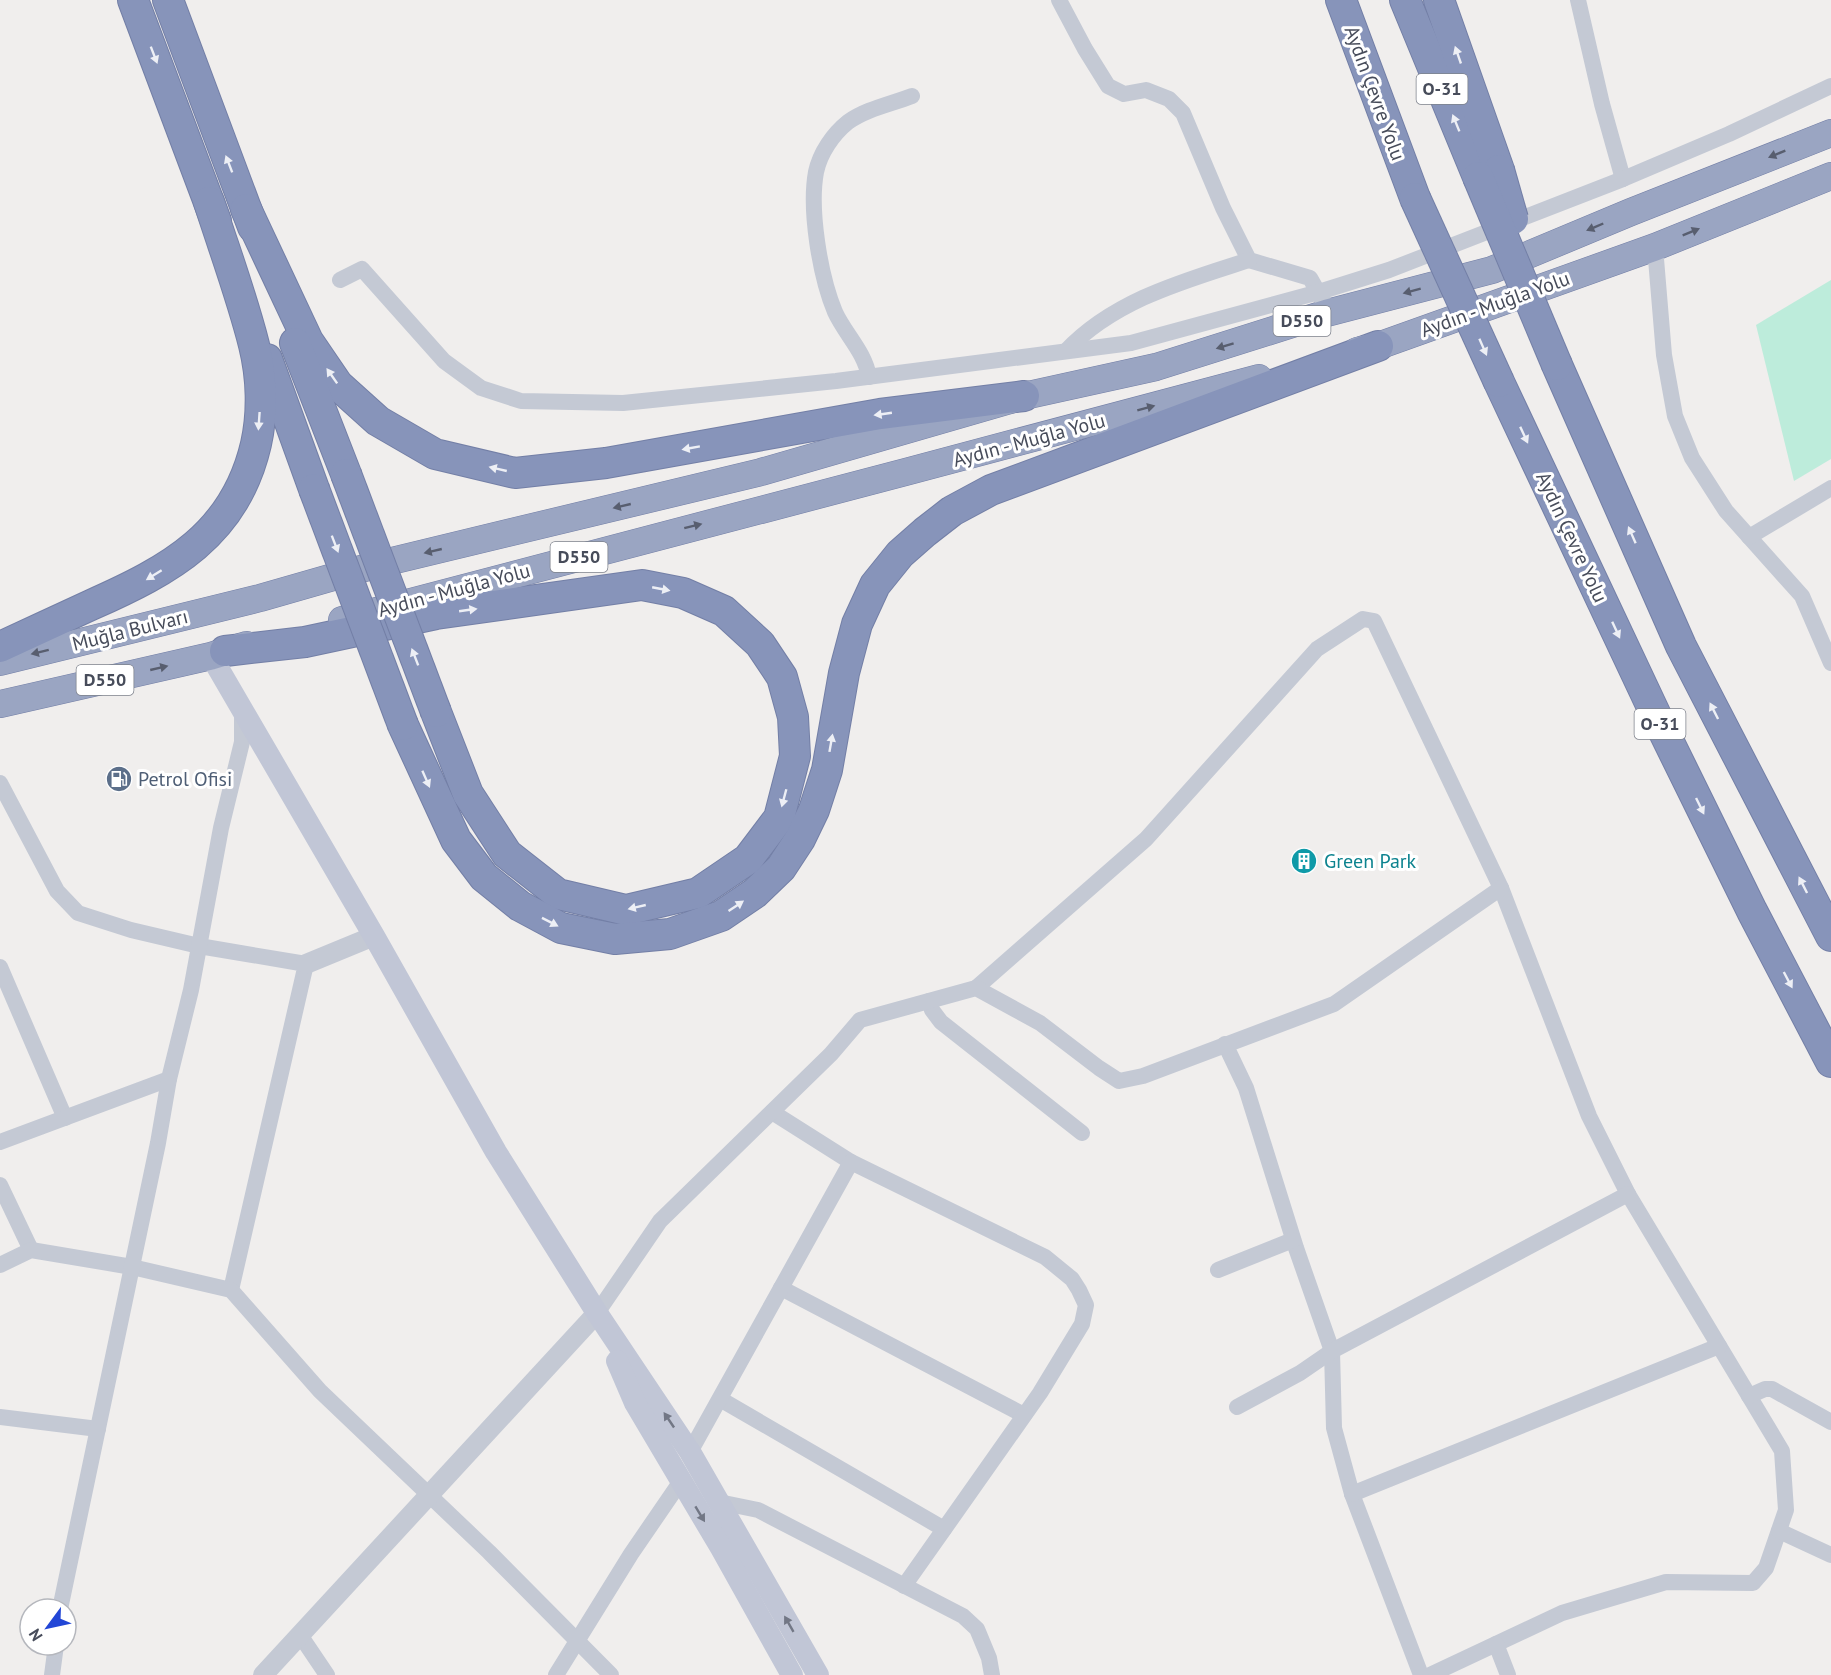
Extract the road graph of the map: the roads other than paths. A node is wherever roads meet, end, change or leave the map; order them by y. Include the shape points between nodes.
1 (133, 0) edge
2 (168, 0) edge
3 (1059, 0) edge
4 (1322, 0) edge
5 (1341, 0) edge
6 (1406, 0) edge
7 (1439, 0) edge
8 (1578, 0) edge
9 (1831, 86) edge
10 (912, 96) dead end
11 (1831, 133) edge
12 (1397, 154) junction
13 (1488, 174) junction
14 (1831, 176) edge
15 (1623, 179) junction
16 (209, 202) junction
17 (246, 209) junction
18 (1656, 247) junction
19 (1249, 260) junction
20 (340, 280) dead end
21 (1323, 303) junction
22 (1378, 345) junction
23 (1066, 351) junction
24 (868, 376) junction
25 (1024, 396) junction
26 (1831, 488) edge
27 (1749, 537) junction
28 (260, 598) joint
29 (0, 647) edge
30 (218, 654) junction
31 (0, 662) edge
32 (1831, 663) edge
33 (0, 704) edge
34 (242, 710) junction
35 (0, 783) edge
36 (7, 813) edge
37 (1501, 888) junction
38 (374, 936) junction
39 (1831, 936) edge
40 (199, 946) junction
41 (306, 964) junction
42 (0, 967) edge
43 (976, 988) junction
44 (929, 1001) junction
45 (1225, 1044) junction
46 (1831, 1062) edge
47 (169, 1079) junction
48 (772, 1112) junction
49 (65, 1118) junction
50 (1082, 1133) dead end
51 (0, 1142) edge
52 (851, 1162) junction
53 (0, 1185) edge
54 (1628, 1194) junction
55 (1293, 1240) junction
56 (31, 1250) junction
57 (0, 1265) edge
58 (132, 1267) junction
59 (1218, 1270) dead end
60 (781, 1288) junction
61 (231, 1290) junction
62 (597, 1313) junction
63 (1719, 1346) junction
64 (1332, 1352) junction
65 (1749, 1396) junction
66 (720, 1399) junction
67 (1237, 1407) dead end
68 (1024, 1415) junction
69 (0, 1417) edge
70 (1831, 1422) edge
71 (98, 1429) junction
72 (690, 1452) junction
73 (681, 1481) junction
74 (1352, 1494) junction
75 (428, 1496) junction
76 (719, 1502) junction
77 (944, 1529) junction
78 (1779, 1531) junction
79 (1831, 1555) edge
80 (904, 1586) junction
81 (63, 1597) edge
82 (300, 1635) junction
83 (577, 1640) junction
84 (1496, 1644) junction
85 (54, 1657) edge
86 (1448, 1671) edge
87 (52, 1675) edge
88 (263, 1675) edge
89 (327, 1675) edge
90 (556, 1675) edge
91 (611, 1675) edge
92 (792, 1675) edge
93 (818, 1675) edge
94 (992, 1675) edge
95 (1421, 1675) edge
96 (1430, 1675) edge
97 (1508, 1675) edge

1 -> 16 highway
17 -> 2 highway
3 - 19 street via 1108,86 1124,94 1146,90 1168,99 1183,113
4 - 12 highway
5 - 12 highway, Aydın Çevre Yolu / O-31
13 -> 6 highway, O-31
13 -> 7 highway
8 - 15 street
9 - 15 street
10 - 24 street via 847,123 828,144 816,171 817,235 825,281 837,316 864,359
11 -> 21 highway, Aydın - Muğla Yolu / D550 via 1492,270
12 -> 46 highway, Aydın Çevre Yolu / O-31, bridge via 1499,382 1721,849
39 -> 13 highway, O-31, bridge via 1681,646 1557,365
18 -> 14 highway, Aydın - Muğla Yolu / D550
15 - 21 street via 1389,270
16 -> 22 highway, bridge via 403,725 456,840 484,877 519,906 561,927 615,939 670,934 721,916 755,893 781,868 814,810 857,624 875,585 900,554 925,532 952,511 991,490
16 -> 29 highway via 255,346 260,426 250,469 233,503 207,536 174,562 142,583
25 -> 17 highway via 880,414 606,463 526,472 515,473 435,454 378,421 339,385 308,341
30 -> 17 highway, bridge via 305,642 436,614 642,585 683,593 724,610 760,644 782,677 794,717 795,756 779,818 748,859 698,893 626,910 558,894 507,854 468,794 436,712 346,474
18 - 22 highway, Aydın - Muğla Yolu / D550
18 - 27 street via 1664,355 1675,416 1692,458 1726,511
19 - 21 street via 1310,278
19 - 23 street via 1163,288 1105,318
20 - 24 street via 362,268 444,361 481,388 521,401 623,403
21 - 23 street via 1131,343
21 -> 25 highway, Aydın - Muğla Yolu / D550 via 1156,367
30 -> 22 highway, Aydın - Muğla Yolu / D550
23 - 24 street
25 -> 28 highway, Aydın - Muğla Yolu / D550 via 761,472 375,565
26 - 27 street
27 - 32 street via 1802,596
28 -> 31 highway, Muğla Bulvarı / D550
33 -> 30 highway, D550
30 - 34 main road
34 - 38 main road
34 - 40 street via 242,742
35 - 36 street
36 - 40 street via 57,891 78,913
37 - 43 street via 1374,621 1362,619 1317,649 1146,839
37 - 45 street via 1334,1004
37 - 54 street via 1589,1116
38 - 41 street
38 - 62 main road via 496,1152
40 - 41 street
40 - 47 street
41 - 61 street
42 - 49 street
43 - 44 street
43 - 45 street via 1040,1023 1119,1081 1143,1076
44 - 48 street via 860,1020
44 - 50 street via 941,1022
45 - 55 street via 1246,1088
47 - 49 street
47 - 58 street
48 - 52 street
48 - 62 street via 660,1221
49 - 51 street
52 - 60 street
52 - 68 street via 1045,1257 1076,1284 1086,1305 1082,1324
53 - 56 street
54 - 63 street
54 - 64 street
55 - 59 street
55 - 64 street
56 - 57 street
56 - 58 street
58 - 61 street
58 - 71 street
60 - 66 street
60 - 68 street
61 - 75 street via 320,1392
72 -> 62 main road
62 - 73 main road via 635,1403
62 - 75 street
63 - 65 street
63 - 74 street
64 - 67 street
64 - 74 street via 1334,1428
65 - 70 street via 1772,1389
65 - 78 street via 1782,1451 1786,1510
66 - 72 street
66 - 77 street
68 - 77 street
69 - 71 street
71 - 81 street
72 - 76 main road
73 - 83 street
73 -> 92 main road
74 - 95 street
75 - 82 street
75 - 83 street
76 - 80 street via 758,1510
93 -> 76 main road
77 - 80 street
78 - 79 street
78 - 84 street via 1766,1569 1753,1583 1666,1582 1562,1613
80 - 94 street via 963,1616 977,1629
82 - 88 street
82 - 89 street
83 - 90 street
83 - 91 street
84 - 86 street
84 - 97 street
85 - 87 street
86 - 96 street

